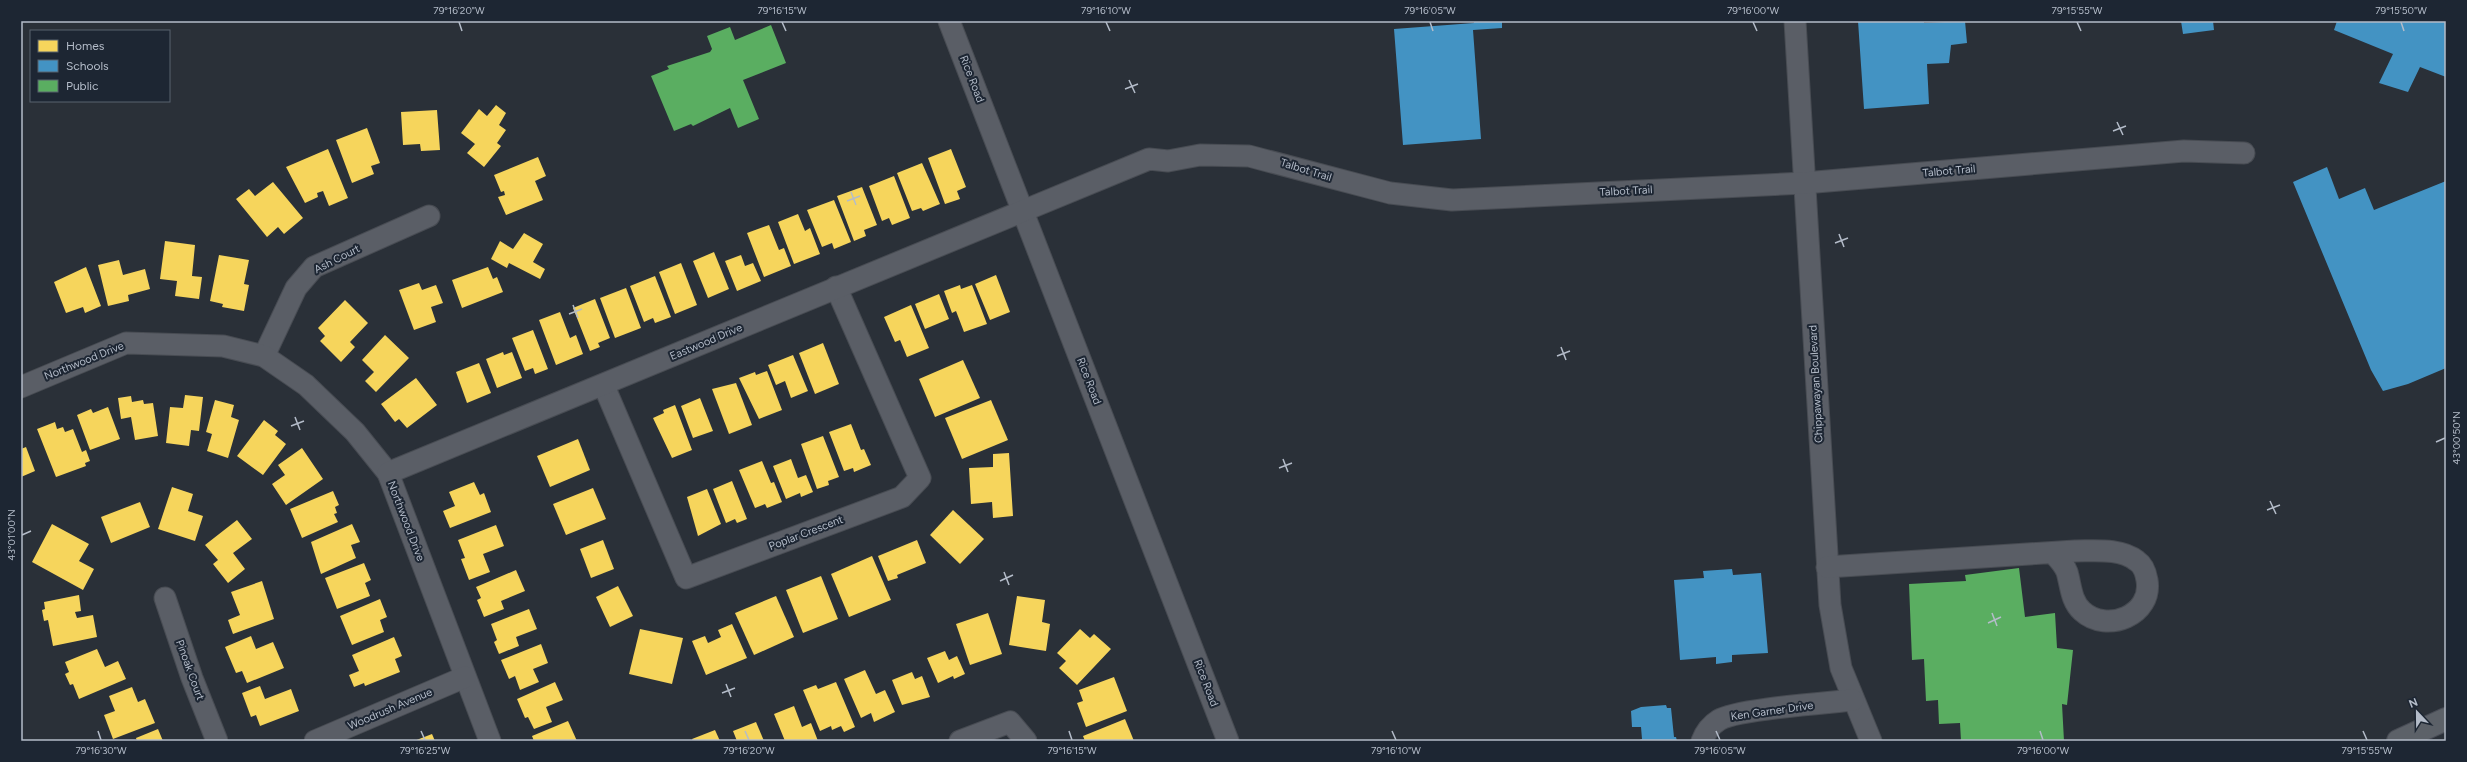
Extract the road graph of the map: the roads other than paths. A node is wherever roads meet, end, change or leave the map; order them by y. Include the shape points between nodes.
1 (949, 21) edge
2 (1795, 21) edge
3 (2244, 153) dead end
4 (1804, 183) junction
5 (1023, 211) junction
6 (430, 216) dead end
7 (836, 287) junction
8 (264, 356) junction
9 (604, 386) junction
10 (21, 387) edge
11 (388, 473) junction
12 (2053, 553) junction
13 (1827, 567) junction
14 (165, 598) dead end
15 (465, 677) junction
16 (1853, 700) junction
17 (2446, 719) edge
18 (2425, 727) junction
19 (217, 741) edge
20 (315, 741) edge
21 (490, 741) edge
22 (960, 741) edge
23 (1026, 741) edge
24 (1228, 741) edge
25 (1702, 741) edge
26 (1871, 741) edge
27 (2381, 741) edge
28 (2398, 741) edge

1 - 5 street, Rice Road
2 - 4 street, Chippawayan Boulevard
3 - 4 street, Talbot Trail via 2184,151
4 - 5 street, Talbot Trail via 1452,200 1421,198 1383,191 1265,158 1216,154 1168,161 1149,159
4 - 13 street, Chippawayan Boulevard
5 - 7 street, Eastwood Drive
5 - 24 street, Rice Road
6 - 8 street, Ash Court via 314,267 296,288
7 - 9 street, Eastwood Drive
7 - 9 street, Poplar Crescent via 920,478 902,497 686,578
8 - 10 street, Northwood Drive via 223,346 126,343
8 - 11 street, Northwood Drive via 306,385 355,432
9 - 11 street, Eastwood Drive
11 - 15 street, Northwood Drive
12 - 12 street via 2102,550 2122,554 2138,561 2148,585 2148,595 2143,605 2117,621 2104,622 2092,617 2082,611 2074,600 2067,572
12 - 13 street
13 - 16 street, Chippawayan Boulevard via 1833,635 1841,668
14 - 19 street, Pinoak Court
15 - 20 street, Woodrush Avenue
15 - 21 street, Northwood Drive
16 - 25 street, Ken Garner Drive via 1745,713 1719,720 1705,733
16 - 26 street, Chippawayan Boulevard
17 - 18 main road
18 - 27 main road
18 - 28 main road
22 - 23 street via 1010,722

